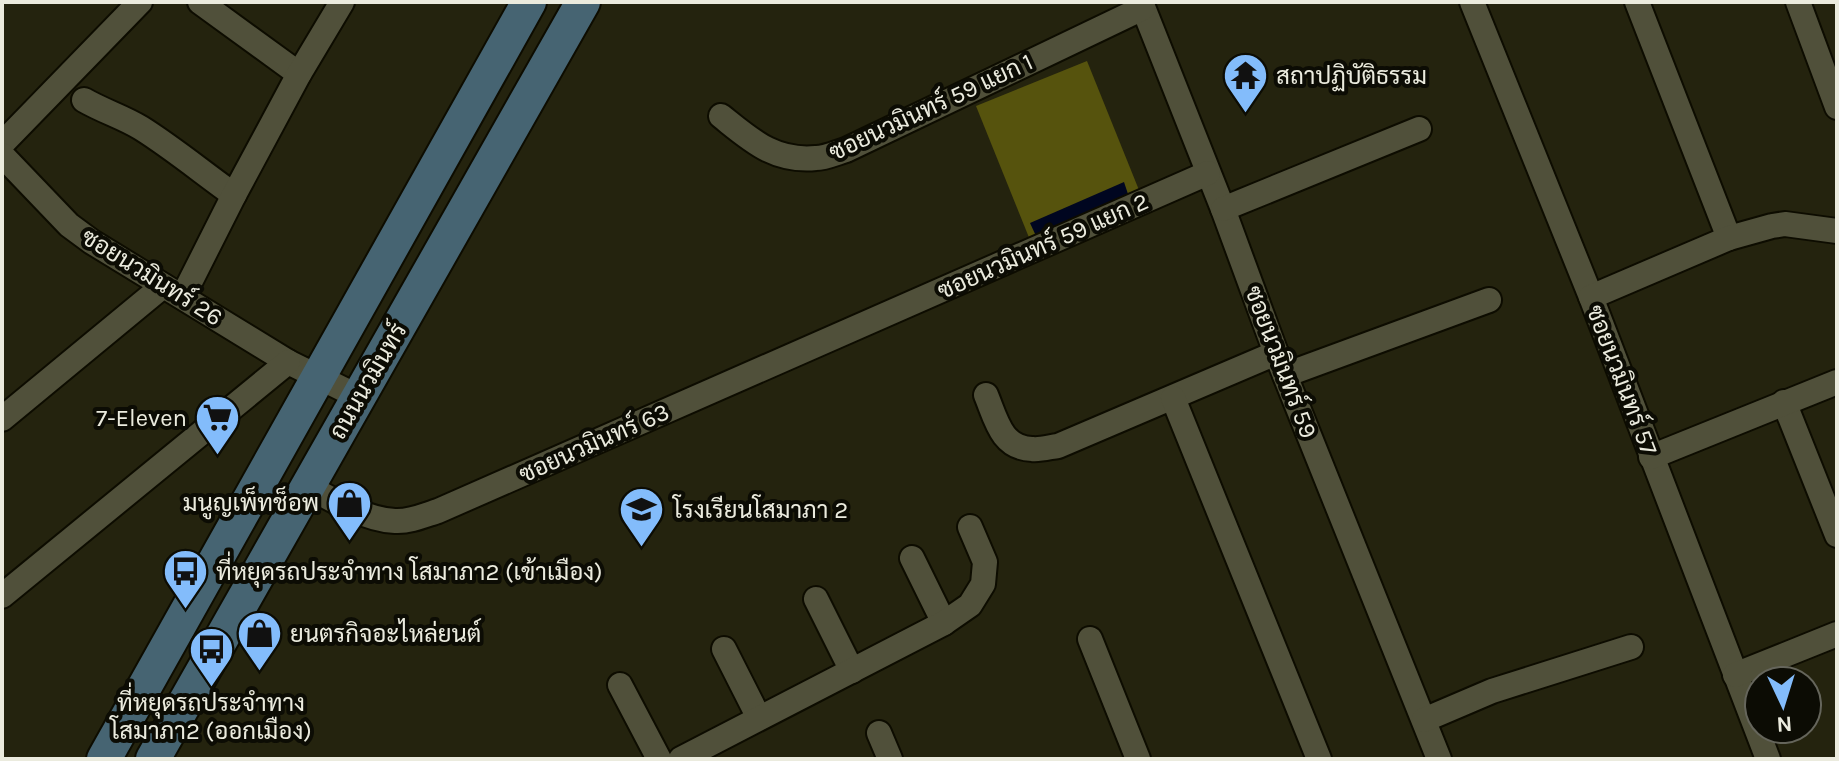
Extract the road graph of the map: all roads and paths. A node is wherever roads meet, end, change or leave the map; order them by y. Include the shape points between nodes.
1 (140, 2) edge
2 (200, 2) edge
3 (342, 2) edge
4 (529, 2) edge
5 (583, 2) edge
6 (1637, 2) edge
7 (1798, 2) edge
8 (1477, 3) edge
9 (1142, 5) edge
10 (299, 74) junction
11 (84, 100) dead end
12 (1837, 107) edge
13 (721, 116) dead end
14 (1419, 129) dead end
15 (2, 144) edge
16 (2, 155) edge
17 (1208, 173) junction
18 (234, 195) junction
19 (1223, 209) junction
20 (1837, 231) edge
21 (1729, 238) junction
22 (173, 291) junction
23 (1591, 297) junction
24 (1489, 300) dead end
25 (877, 319) joint
26 (1280, 364) junction
27 (304, 369) junction
28 (1837, 382) edge
29 (986, 395) dead end
30 (359, 397) junction
31 (1173, 398) junction
32 (1784, 402) junction
33 (2, 419) edge
34 (1651, 457) junction
35 (307, 486) junction
36 (970, 527) dead end
37 (1837, 535) edge
38 (912, 558) dead end
39 (2, 596) edge
40 (816, 599) dead end
41 (944, 623) junction
42 (1837, 634) edge
43 (1090, 639) dead end
44 (1631, 647) dead end
45 (724, 649) dead end
46 (852, 671) junction
47 (1735, 675) junction
48 (620, 685) dead end
49 (759, 718) junction
50 (1424, 720) junction
51 (879, 733) dead end
52 (104, 759) edge
53 (153, 759) edge
54 (659, 759) edge
55 (681, 759) edge
56 (890, 759) edge
57 (1138, 759) edge
58 (1319, 759) edge
59 (1439, 759) edge
60 (1768, 759) edge

1 - 15 street
2 - 10 street
3 - 10 street
4 - 27 main road, ถนนนวมินทร์
5 - 30 main road, ถนนนวมินทร์
6 - 21 street
7 - 12 street
8 - 23 street, ซอยนวมินทร์ 57
9 - 13 street, ซอยนวมินทร์ 59 แยก 1 via 846,150 817,158 783,157
9 - 17 street, ซอยนวมินทร์ 59
10 - 18 street
11 - 18 street via 143,130
14 - 19 street
16 - 22 street, ซอยนวมินทร์ 26 via 69,225
17 - 19 street, ซอยนวมินทร์ 59
17 - 25 street, ซอยนวมินทร์ 59 แยก 2
18 - 22 street
19 - 26 street, ซอยนวมินทร์ 59
20 - 21 street via 1785,224
21 - 23 street
22 - 27 street, ซอยนวมินทร์ 26
22 - 33 street
23 - 34 street, ซอยนวมินทร์ 57
24 - 26 street
25 - 35 street, ซอยนวมินทร์ 63 via 416,518 383,519 343,506
26 - 31 street
26 - 50 street, ซอยนวมินทร์ 59
27 - 30 street, ซอยนวมินทร์ 26
27 - 39 street
27 - 52 main road, ถนนนวมินทร์
28 - 32 street
29 - 31 street via 1012,445 1033,450 1058,446
30 - 35 main road, ถนนนวมินทร์
31 - 58 street
32 - 34 street
32 - 37 street
34 - 47 street, ซอยนวมินทร์ 57
35 - 53 main road, ถนนนวมินทร์
36 - 41 street via 985,562 983,584 970,605
38 - 41 street
40 - 46 street
41 - 46 street
42 - 47 street
43 - 57 street
44 - 50 street via 1492,691
45 - 49 street
46 - 49 street
47 - 60 street, ซอยนวมินทร์ 57
48 - 54 street
49 - 55 street
50 - 59 street, ซอยนวมินทร์ 59
51 - 56 street

